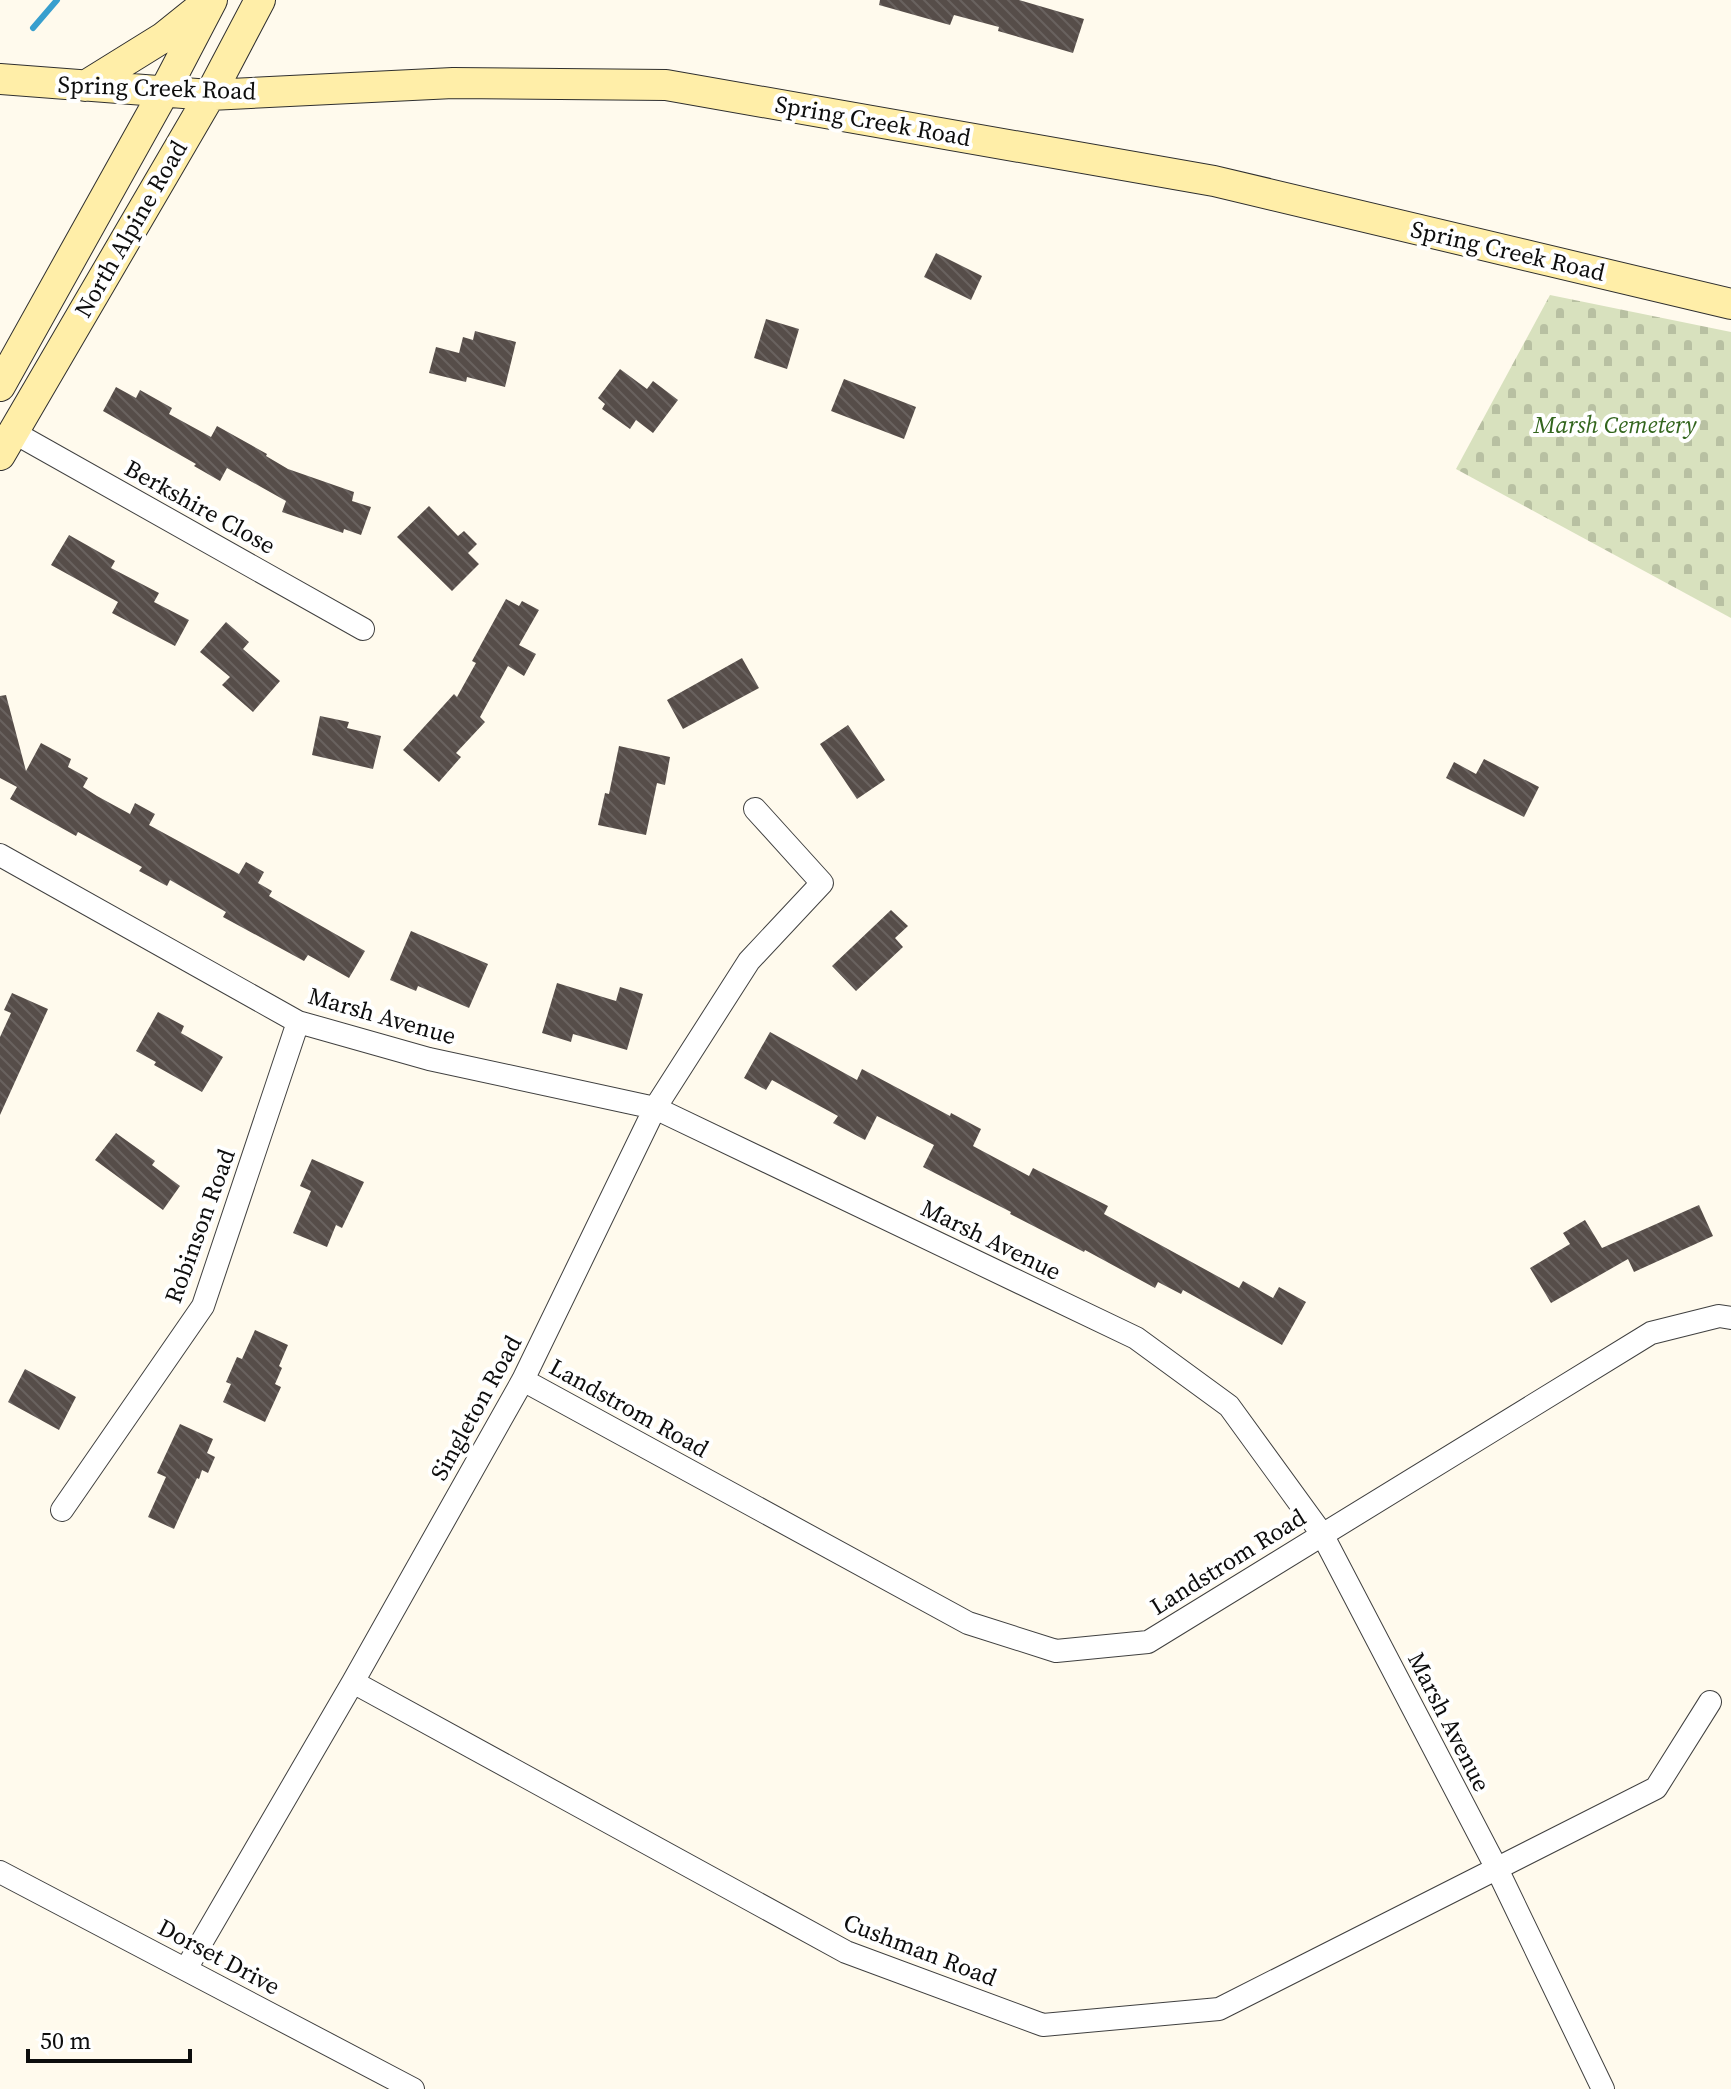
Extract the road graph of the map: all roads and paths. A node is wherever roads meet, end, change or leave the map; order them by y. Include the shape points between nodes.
1 (211, 0) edge
2 (260, 0) edge
3 (0, 79) edge
4 (85, 86) junction
5 (165, 90) junction
6 (210, 95) junction
7 (1731, 304) edge
8 (0, 386) edge
9 (6, 444) edge
10 (363, 629) dead end
11 (755, 809) dead end
12 (0, 855) edge
13 (298, 1022) junction
14 (655, 1108) junction
15 (1731, 1318) edge
16 (523, 1380) junction
17 (62, 1510) dead end
18 (1322, 1534) junction
19 (353, 1682) junction
20 (1710, 1702) dead end
21 (1497, 1869) junction
22 (0, 1872) edge
23 (186, 1969) junction
24 (413, 2089) edge
25 (1603, 2089) edge

1 - 4 main road via 164,37
1 - 5 main road, North Alpine Road
2 - 6 main road, North Alpine Road
3 - 4 main road, Spring Creek Road
4 - 5 main road, Spring Creek Road
5 - 6 main road, Spring Creek Road
5 - 8 main road, North Alpine Road
6 - 7 main road, Spring Creek Road via 453,83 666,85 1214,181
6 - 9 main road, North Alpine Road
9 - 10 street, Berkshire Close
11 - 14 street, Singleton Road via 822,883 749,961
12 - 13 street, Marsh Avenue
13 - 14 street, Marsh Avenue via 429,1059
13 - 17 street, Robinson Road via 203,1306
14 - 16 street, Singleton Road
14 - 18 street, Marsh Avenue via 1136,1338 1229,1406
15 - 18 street, Landstrom Road via 1719,1316 1651,1333
16 - 18 street, Landstrom Road via 968,1623 1056,1651 1148,1642
16 - 19 street, Singleton Road
18 - 21 street, Marsh Avenue
19 - 21 street, Cushman Road via 846,1952 1043,2025 1219,2009
19 - 23 street, Singleton Road
20 - 21 street, Cushman Road via 1656,1788
21 - 25 street, Marsh Avenue
22 - 23 street, Dorset Drive
23 - 24 street, Dorset Drive

